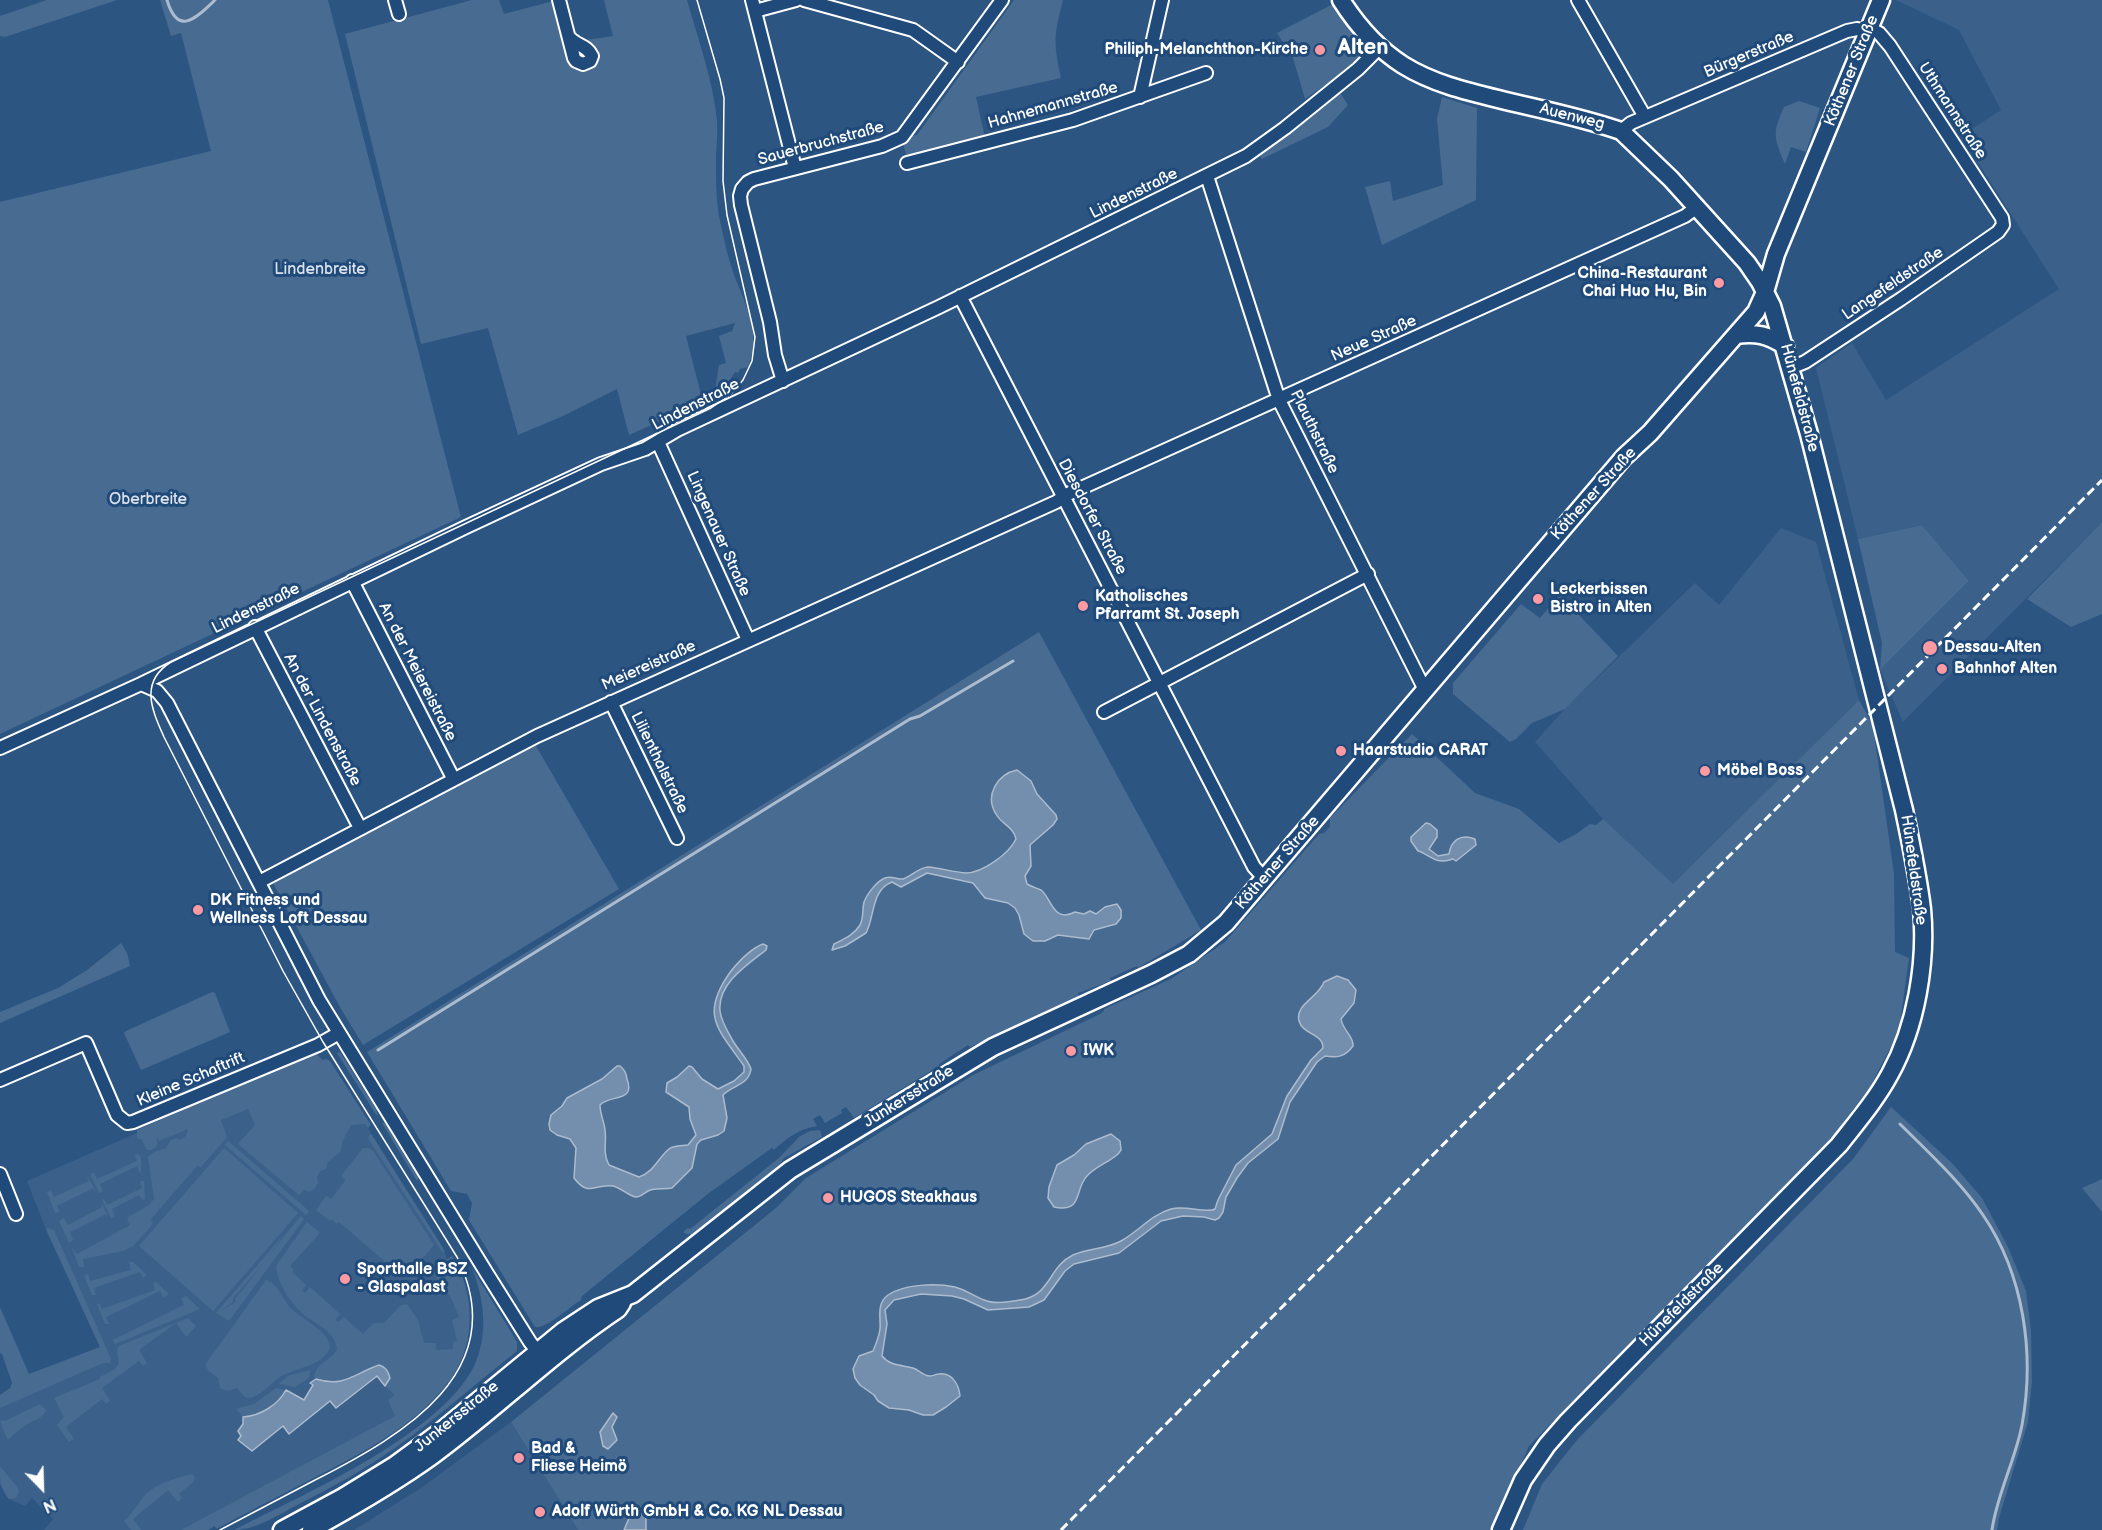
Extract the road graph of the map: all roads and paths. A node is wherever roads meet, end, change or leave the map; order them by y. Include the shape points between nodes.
1 (395, 0) edge
2 (560, 0) edge
3 (796, 0) edge
4 (804, 0) edge
5 (1002, 0) edge
6 (1162, 0) edge
7 (1341, 0) edge
8 (1578, 0) edge
9 (1881, 0) edge
10 (753, 5) edge
11 (399, 14) dead end
12 (1868, 30) junction
13 (570, 38) dead end
14 (1380, 47) junction
15 (958, 62) junction
16 (1206, 73) dead end
17 (1140, 97) junction
18 (1645, 117) junction
19 (1621, 130) junction
20 (907, 162) dead end
21 (795, 168) junction
22 (1207, 176) junction
23 (1697, 207) junction
24 (2002, 218) joint
25 (1765, 292) junction
26 (960, 296) junction
27 (1736, 335) junction
28 (1785, 346) junction
29 (1791, 368) junction
30 (783, 381) junction
31 (1279, 400) junction
32 (658, 442) junction
33 (1062, 498) junction
34 (1368, 574) junction
35 (352, 581) junction
36 (255, 627) junction
37 (748, 640) junction
38 (1161, 682) junction
39 (141, 684) junction
40 (1425, 690) junction
41 (611, 702) junction
42 (1104, 712) dead end
43 (0, 747) edge
44 (453, 778) junction
45 (360, 828) junction
46 (677, 838) dead end
47 (1265, 879) junction
48 (259, 882) junction
49 (1215, 934) joint
50 (339, 1033) junction
51 (0, 1080) edge
52 (0, 1174) edge
53 (16, 1214) dead end
54 (542, 1357) junction
55 (282, 1530) edge
56 (311, 1530) edge
57 (1501, 1530) edge

1 - 11 street
2 - 13 street
3 - 10 street
4 - 15 street via 913,30
5 - 15 street, Sauerbruchstraße
6 - 17 street
7 - 14 main road, Auenweg
8 - 18 street
9 - 12 main road, Köthener Straße
10 - 21 street
12 - 18 street, Bürgerstraße via 1847,32
12 - 24 street, Uthmannstraße via 1884,37
12 - 25 main road, Köthener Straße via 1776,254
14 - 19 main road, Auenweg via 1405,66 1461,90
14 - 22 street, Lindenstraße via 1263,145
15 - 21 street, Sauerbruchstraße via 902,137 882,146
16 - 17 street, Hahnemannstraße
17 - 20 street, Hahnemannstraße via 1073,120
18 - 19 street, Bürgerstraße
19 - 23 main road, Auenweg
21 - 30 street, Sauerbruchstraße via 748,182 740,196
22 - 26 street, Lindenstraße
22 - 31 street, Plauthstraße
23 - 25 main road, Auenweg via 1752,270
23 - 31 street, Neue Straße via 1685,216
24 - 29 street, Langefeldstraße via 1998,232 1841,339
25 - 27 main road, Köthener Straße via 1756,312
25 - 28 main road, Hünefeldstraße
26 - 30 street, Lindenstraße
26 - 33 street, Diesdorfer Straße
27 - 28 main road via 1764,334
27 - 40 main road, Köthener Straße via 1624,457
28 - 29 main road, Hünefeldstraße
29 - 57 main road, Hünefeldstraße via 1912,846 1922,911 1917,994 1905,1040 1890,1074 1868,1108 1839,1145 1546,1445 1523,1480
30 - 32 street, Lindenstraße
31 - 33 street, Neue Straße
31 - 34 street, Plauthstraße
32 - 35 street, Lindenstraße via 601,464
32 - 37 street, Lingenauer Straße
33 - 37 street, Meiereistraße
33 - 38 street, Diesdorfer Straße
34 - 38 street
34 - 40 street, Plauthstraße
35 - 36 street, Lindenstraße
35 - 44 street, An der Meiereistraße
36 - 39 street, Lindenstraße
36 - 45 street, An der Lindenstraße
37 - 41 street, Meiereistraße
38 - 42 street
38 - 47 street, Diesdorfer Straße via 1254,867
39 - 43 street, Lindenstraße
39 - 48 street via 167,703
40 - 47 main road, Köthener Straße
41 - 44 street, Meiereistraße
41 - 46 street, Lilienthalstraße
44 - 45 street, Meiereistraße
45 - 48 street, Meiereistraße
47 - 49 main road, Köthener Straße
48 - 50 street
49 - 54 main road, Junkersstraße via 1171,964 979,1055 833,1144 776,1181 626,1298 586,1315
50 - 51 street, Kleine Schaftrift via 127,1123 117,1115 86,1043
50 - 54 street
52 - 53 street
54 - 55 main road, Junkersstraße via 395,1465
54 - 56 main road, Junkersstraße via 417,1466

